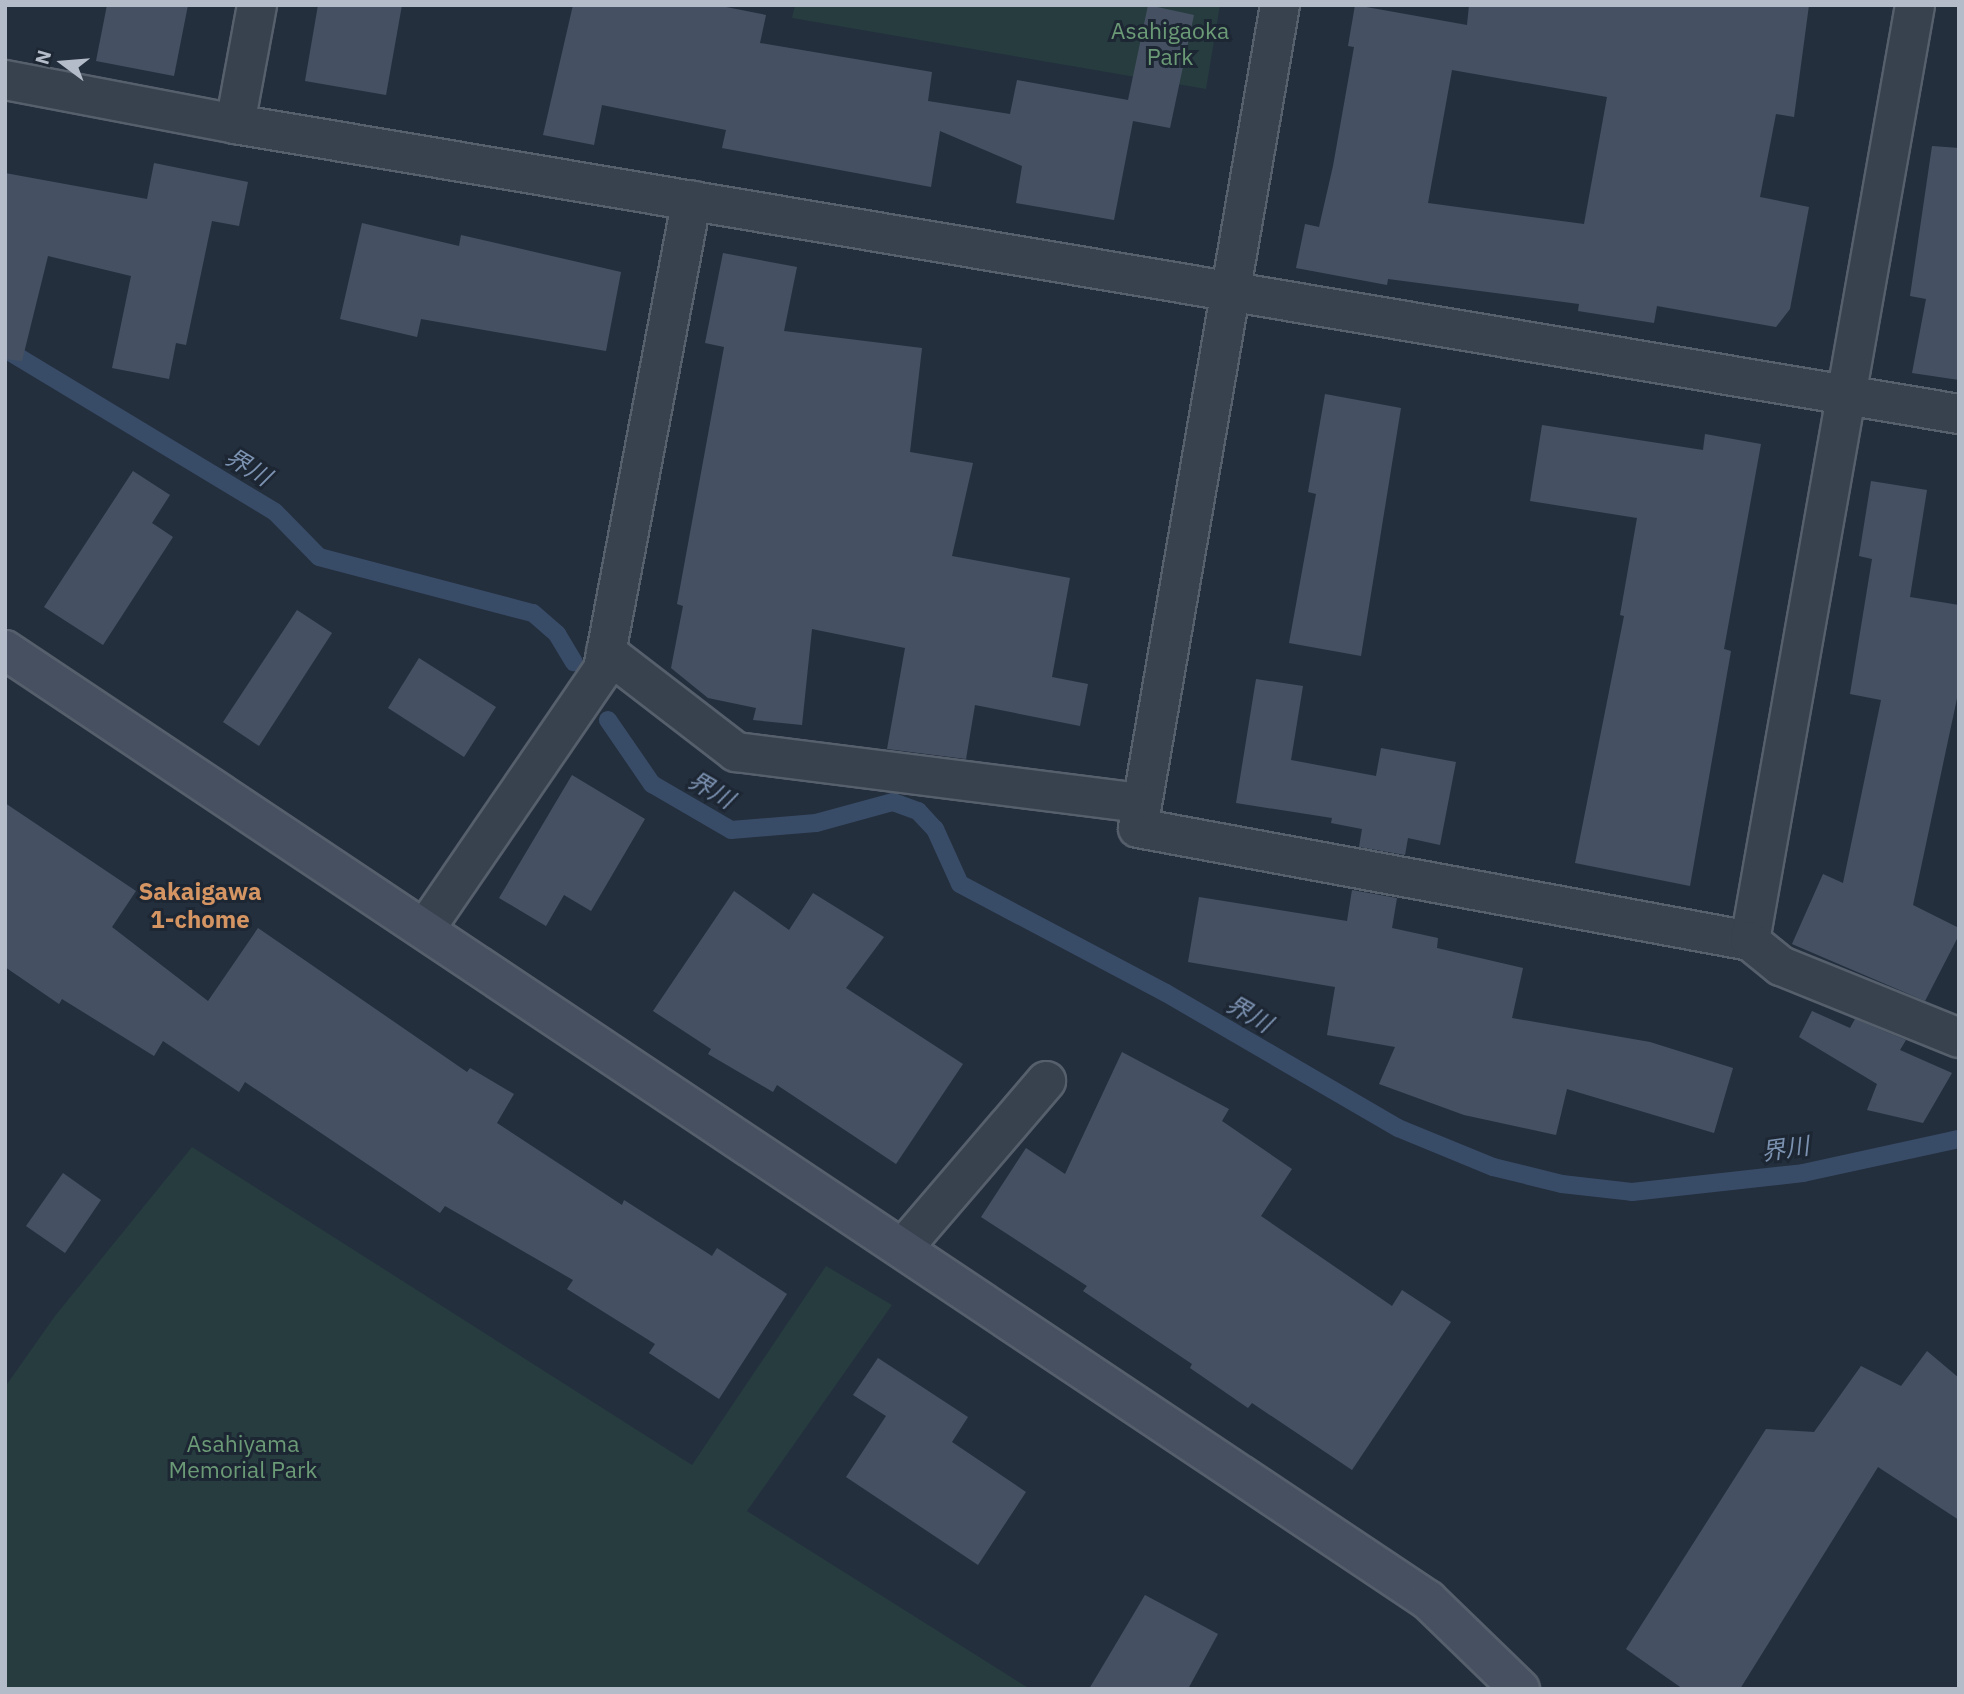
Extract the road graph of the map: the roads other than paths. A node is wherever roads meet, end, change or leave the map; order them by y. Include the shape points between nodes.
1 (257, 5) edge
2 (1280, 5) edge
3 (1914, 5) edge
4 (5, 80) edge
5 (235, 124) junction
6 (692, 200) junction
7 (1231, 292) junction
8 (1846, 395) junction
9 (1959, 414) edge
10 (5, 650) edge
11 (606, 652) junction
12 (1142, 803) junction
13 (425, 929) junction
14 (1750, 942) junction
15 (1959, 1038) edge
16 (1046, 1081) dead end
17 (904, 1248) junction
18 (1520, 1689) edge

1 - 5 street
2 - 7 street
3 - 8 street
4 - 5 street
5 - 6 street
6 - 7 street
6 - 11 street
7 - 8 street
7 - 12 street
8 - 9 street
8 - 14 street
10 - 13 street
11 - 12 street via 736,752
11 - 13 street via 603,669
12 - 14 street via 1138,828
13 - 17 street
14 - 15 street via 1781,966
16 - 17 street
17 - 18 street via 1428,1600

